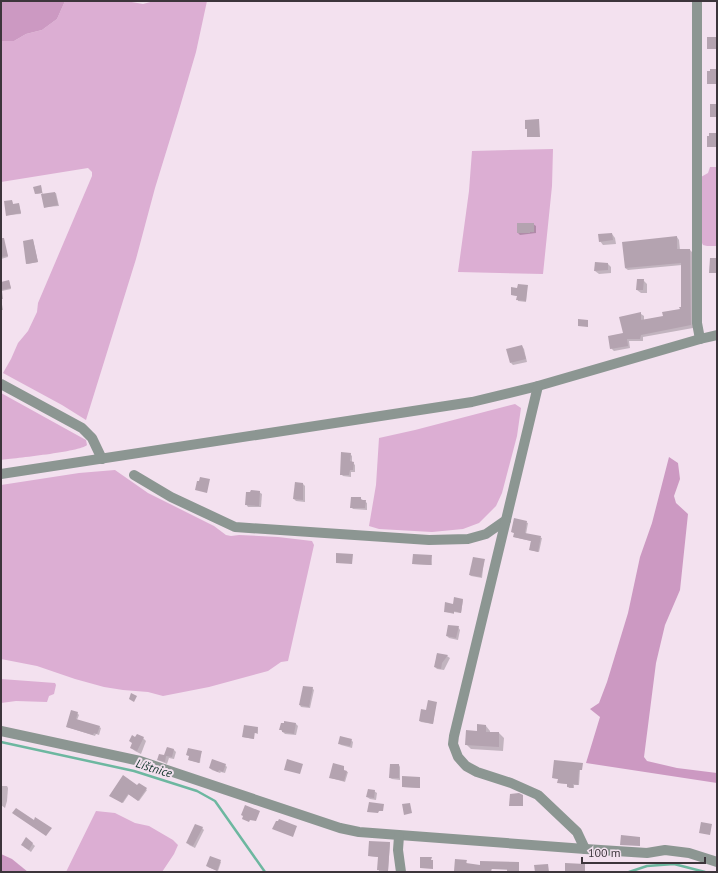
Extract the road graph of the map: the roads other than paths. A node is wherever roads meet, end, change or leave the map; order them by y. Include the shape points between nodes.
1 (697, 1) edge
2 (717, 335) edge
3 (700, 339) junction
4 (1, 384) edge
5 (538, 386) junction
6 (102, 459) junction
7 (1, 474) edge
8 (134, 475) dead end
9 (506, 520) junction
10 (1, 731) edge
11 (399, 836) junction
12 (585, 849) junction
13 (717, 862) edge
14 (401, 872) edge

1 - 3 street via 697,315
2 - 3 street
3 - 5 street
4 - 6 street via 82,428 92,438
5 - 6 street via 472,402
5 - 9 street
6 - 7 street
8 - 9 street via 171,497 235,527 429,540 468,539 486,534
9 - 12 street via 453,744 458,757 466,766 538,795 578,832
10 - 11 street via 140,761 340,828
11 - 12 street
11 - 14 street
12 - 13 street via 647,853 664,850 689,853

